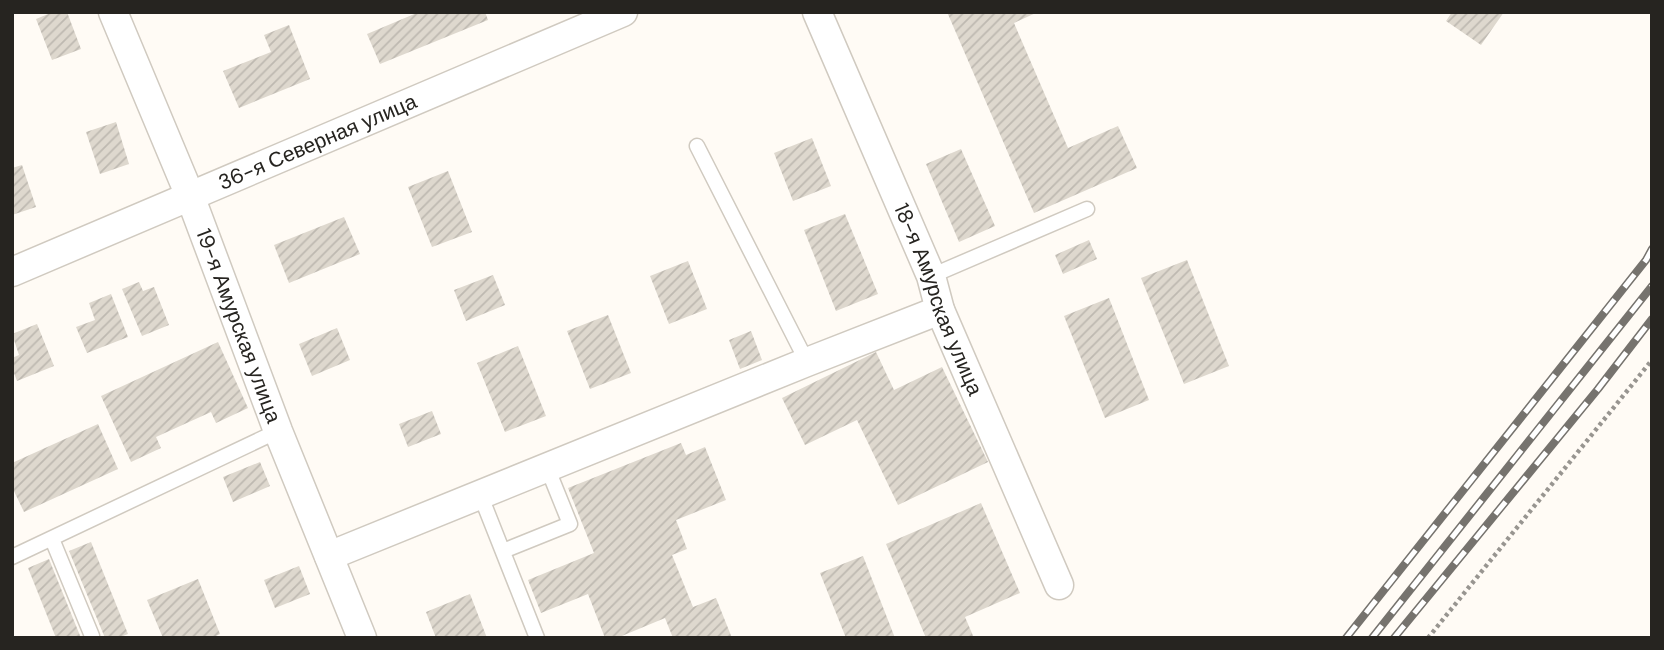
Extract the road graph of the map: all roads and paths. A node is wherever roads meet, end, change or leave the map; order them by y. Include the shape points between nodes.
1 (113, 12) edge
2 (624, 12) edge
3 (817, 12) edge
4 (697, 146) dead end
5 (190, 196) junction
6 (1087, 209) dead end
7 (12, 272) edge
8 (931, 276) junction
9 (940, 310) junction
10 (1652, 360) edge
11 (807, 362) junction
12 (278, 431) junction
13 (547, 467) junction
14 (480, 494) junction
15 (52, 539) junction
16 (502, 551) junction
17 (329, 556) junction
18 (12, 557) edge
19 (1059, 585) dead end
20 (92, 636) edge
21 (362, 638) edge
22 (537, 638) edge
23 (1428, 638) edge

1 - 5 street, 19-я Амурская улица
2 - 5 street, 36-я Северная улица
3 - 8 street, 18-я Амурская улица
4 - 11 lane
5 - 7 street, 36-я Северная улица
5 - 12 street, 19-я Амурская улица
6 - 8 lane
8 - 9 street, 18-я Амурская улица
9 - 11 street
9 - 19 street, 18-я Амурская улица
10 - 23 path
11 - 13 street
12 - 15 lane
12 - 17 street, 19-я Амурская улица
13 - 14 street
13 - 16 lane via 570,524
14 - 16 lane
14 - 17 street
15 - 18 lane
15 - 20 lane
16 - 22 lane
17 - 21 street, 19-я Амурская улица

